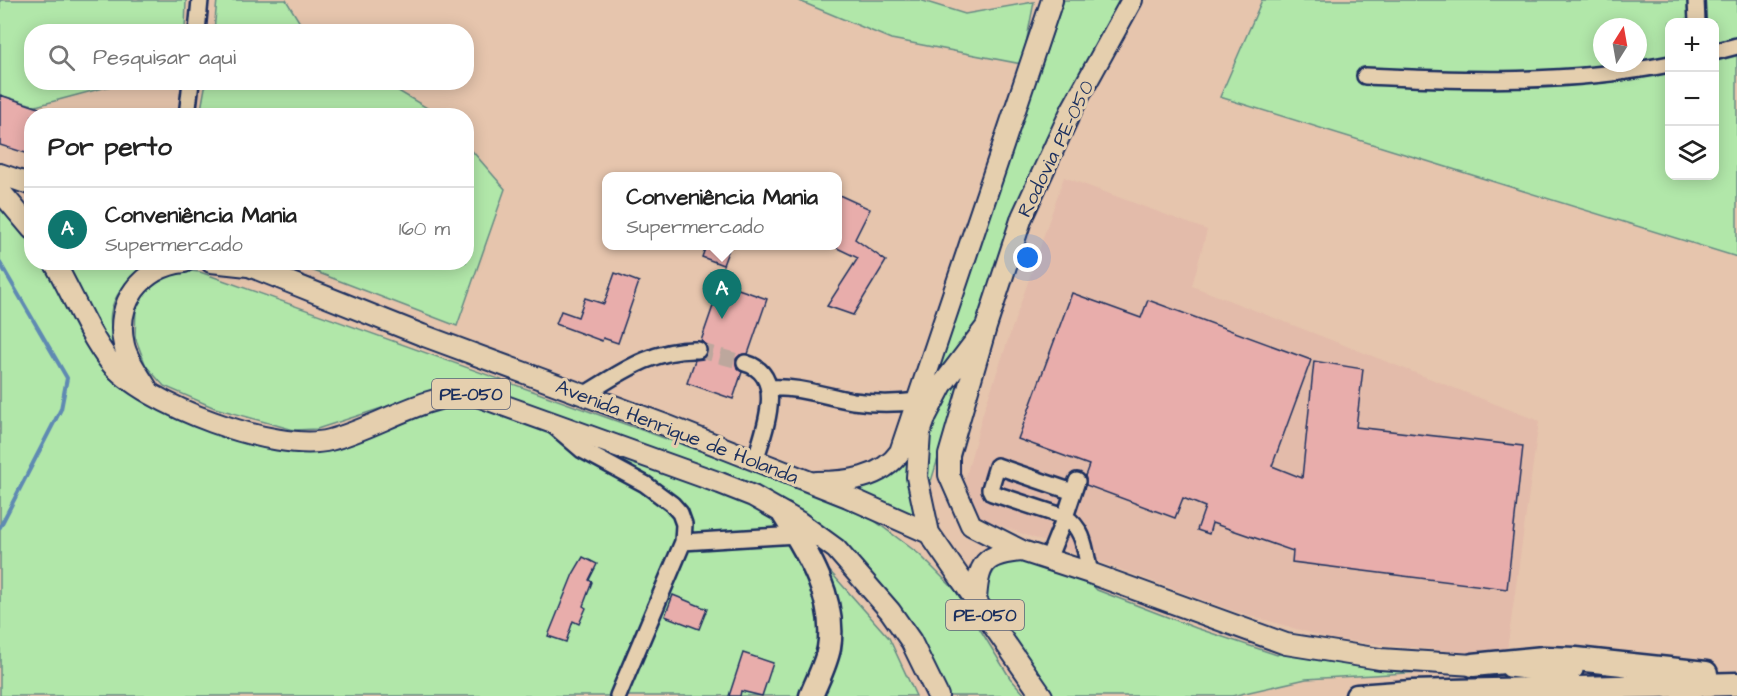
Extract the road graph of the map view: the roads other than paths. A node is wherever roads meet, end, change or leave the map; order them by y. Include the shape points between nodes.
1 (200, 0) edge
2 (1052, 0) edge
3 (1132, 0) edge
4 (1696, 0) edge
5 (1697, 18) edge
6 (198, 24) edge
7 (1737, 45) edge
8 (1719, 50) edge
9 (1665, 65) edge
10 (1365, 76) dead end
11 (190, 90) edge
12 (188, 108) edge
13 (0, 174) edge
14 (24, 182) edge
15 (0, 191) edge
16 (24, 220) edge
17 (58, 270) edge
18 (157, 270) edge
19 (259, 270) edge
20 (986, 327) junction
21 (698, 350) tunnel mouth
22 (745, 363) tunnel mouth
23 (769, 388) junction
24 (152, 394) junction
25 (584, 395) junction
26 (918, 401) junction
27 (547, 420) junction
28 (755, 461) junction
29 (808, 482) junction
30 (784, 515) junction
31 (1065, 517) junction
32 (929, 533) junction
33 (797, 535) junction
34 (683, 542) junction
35 (1022, 551) junction
36 (1048, 559) junction
37 (1090, 573) junction
38 (976, 601) junction
39 (1473, 665) joint
40 (1737, 678) edge
41 (1737, 684) edge
42 (1527, 690) junction
43 (618, 696) edge
44 (811, 696) edge
45 (938, 696) edge
46 (1042, 696) edge
47 (1357, 696) edge
48 (1552, 696) edge

1 - 6 street
2 - 26 main road, Rodovia PE-050 / PE-050
3 - 20 main road, Rodovia PE-050 / PE-050 via 1072,109 1022,217
4 - 5 street
7 - 8 street
9 - 10 street via 1575,77
11 - 12 street
13 - 14 main road
15 - 16 main road
17 - 24 main road, Avenida Henrique de Holanda via 110,363
18 - 24 main road via 134,289 122,319 124,348
19 - 25 main road, Avenida Henrique de Holanda / PE-050
20 - 32 main road, Rodovia PE-050 / PE-050 via 942,385 920,433 917,477
20 - 35 main road via 954,432 950,475 971,525
21 - 25 street via 670,351 649,358
22 - 23 street via 759,371
23 - 26 street via 792,387 866,403
23 - 28 street via 768,414
24 - 27 main road, Avenida Henrique de Holanda / PE-050 via 187,412 244,432 293,443 330,440 460,394 489,398
25 - 28 main road, Avenida Henrique de Holanda / PE-050
26 - 29 main road, Rodovia PE-050 / PE-050 via 900,452 886,468 849,480
27 - 30 main road, Avenida Henrique de Holanda / PE-050 via 753,496
27 - 34 street via 582,450 645,484 672,504 684,524
28 - 29 main road, Avenida Henrique de Holanda / PE-050
29 - 32 main road, Avenida Henrique de Holanda / PE-050
30 - 33 highway
30 - 45 main road, Avenida Henrique de Holanda / PE-050 via 822,537 853,567 911,641
31 - 31 street via 1075,487 997,466 992,493
31 - 36 street
31 - 37 street via 1076,524 1081,535
32 - 38 main road, PE-050
33 - 34 street
33 - 44 highway via 823,590 829,621 829,649
34 - 43 street
35 - 36 main road
35 - 38 main road via 1000,553 982,565
36 - 37 main road
37 - 39 main road via 1286,644 1380,659
38 - 46 main road, PE-050
39 - 40 highway via 1576,659
41 - 42 highway
42 - 47 highway
42 - 48 highway

